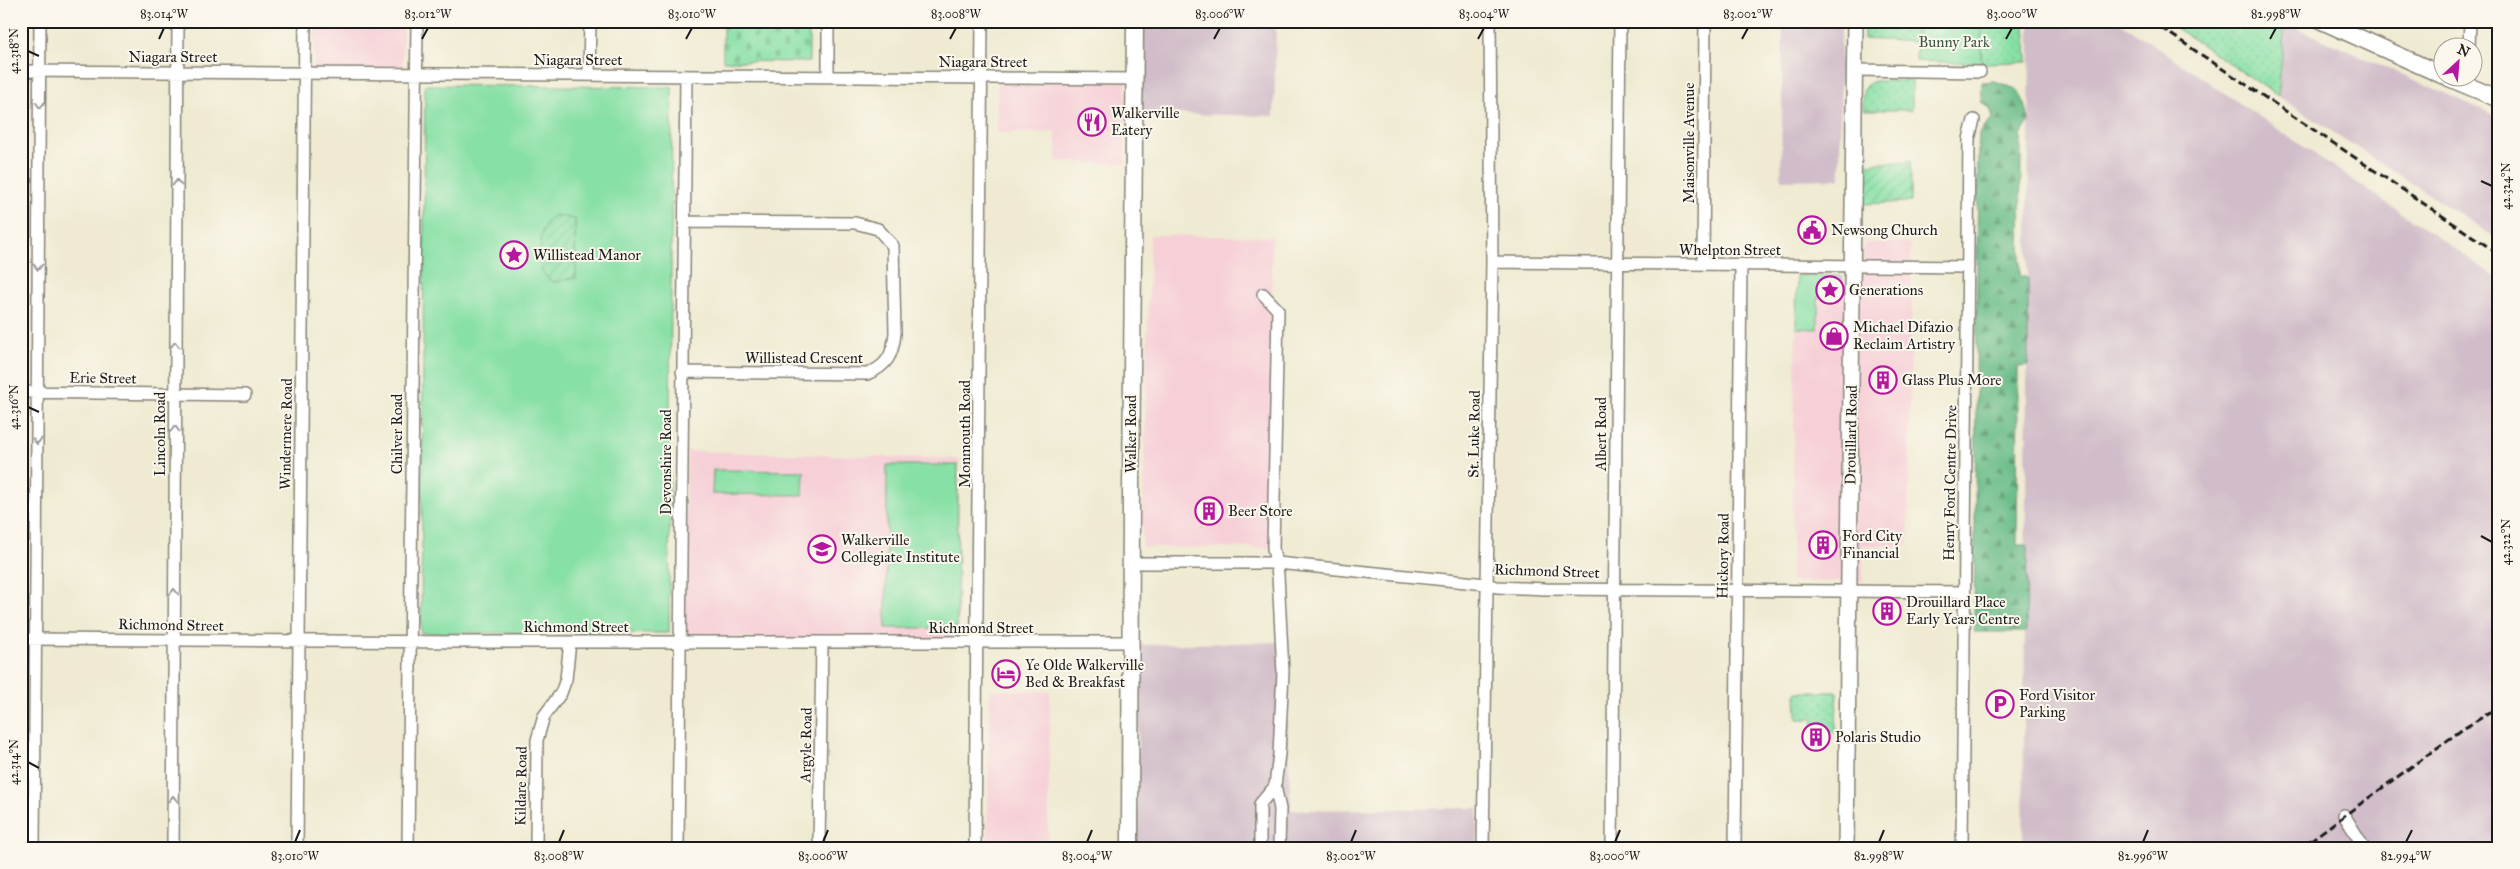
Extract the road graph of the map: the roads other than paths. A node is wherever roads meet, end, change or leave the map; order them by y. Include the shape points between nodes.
1 (40, 21) edge
2 (178, 21) edge
3 (305, 21) edge
4 (417, 21) edge
5 (590, 21) edge
6 (828, 21) edge
7 (982, 21) edge
8 (1136, 21) edge
9 (1490, 21) edge
10 (1620, 21) edge
11 (1705, 21) edge
12 (1855, 21) edge
13 (2322, 21) edge
14 (2470, 21) edge
15 (2348, 27) edge
16 (2469, 38) edge
17 (1855, 70) junction
18 (2432, 70) edge
19 (21, 71) edge
20 (40, 71) junction
21 (178, 72) junction
22 (1980, 72) dead end
23 (304, 73) junction
24 (416, 74) junction
25 (589, 75) junction
26 (686, 76) junction
27 (982, 76) junction
28 (828, 77) junction
29 (1135, 79) junction
30 (2479, 88) edge
31 (2499, 100) edge
32 (1974, 120) dead end
33 (684, 222) junction
34 (1492, 262) junction
35 (1617, 264) junction
36 (1703, 264) junction
37 (1741, 265) junction
38 (1853, 265) junction
39 (1968, 266) junction
40 (1263, 294) dead end
41 (682, 372) junction
42 (21, 392) edge
43 (37, 392) junction
44 (175, 394) junction
45 (245, 395) dead end
46 (1131, 562) junction
47 (1277, 563) junction
48 (1486, 584) junction
49 (1615, 588) junction
50 (1738, 590) junction
51 (1849, 592) junction
52 (1964, 592) junction
53 (21, 639) edge
54 (36, 639) junction
55 (173, 640) junction
56 (299, 641) junction
57 (412, 642) junction
58 (570, 642) junction
59 (822, 642) junction
60 (978, 642) junction
61 (1131, 642) junction
62 (680, 643) junction
63 (1274, 786) junction
64 (2344, 815) dead end
65 (34, 848) edge
66 (173, 848) edge
67 (297, 848) edge
68 (408, 848) edge
69 (536, 848) edge
70 (678, 848) edge
71 (819, 848) edge
72 (975, 848) edge
73 (1130, 848) edge
74 (1260, 848) edge
75 (1279, 848) edge
76 (1483, 848) edge
77 (1612, 848) edge
78 (1735, 848) edge
79 (1846, 848) edge
80 (1962, 848) edge
81 (2360, 848) edge

1 - 20 street
2 - 21 street, Lincoln Road
3 - 23 street, Windermere Road
4 - 24 street, Chilver Road
5 - 25 street
6 - 28 street
7 - 27 street, Monmouth Road
8 - 29 main road, Walker Road
9 - 34 street, St. Luke Road
10 - 35 street, Albert Road
11 - 36 street, Maisonville Avenue
12 - 17 street, Drouillard Road
13 - 15 main road
14 - 16 street
15 - 18 main road
17 - 22 street
17 - 38 street, Drouillard Road
19 - 20 street, Niagara Street
20 - 21 street, Niagara Street
20 -> 43 street
21 - 23 street, Niagara Street
44 -> 21 street, Lincoln Road
23 - 24 street, Niagara Street
23 - 56 street, Windermere Road
24 - 25 street, Niagara Street
24 - 57 street, Chilver Road
25 - 26 street, Niagara Street
26 - 28 street, Niagara Street
26 - 33 street, Devonshire Road
27 - 28 street, Niagara Street
27 - 29 street, Niagara Street
27 - 60 street, Monmouth Road
29 - 46 main road, Walker Road
30 - 31 main road
32 - 39 street, Henry Ford Centre Drive via 1969,139
33 - 41 street, Devonshire Road
33 - 41 street, Willistead Crescent via 854,223 878,230 893,246 895,333 889,360 880,369 867,374
34 - 35 street, Whelpton Street
34 - 48 street, St. Luke Road
35 - 36 street, Whelpton Street
35 - 49 street, Albert Road
36 - 37 street, Whelpton Street
37 - 38 street, Whelpton Street
37 - 50 street, Hickory Road
38 - 39 street, Whelpton Street
38 - 51 street, Drouillard Road
39 - 52 street, Henry Ford Centre Drive
40 - 47 street via 1278,310 1273,548
41 - 62 street, Devonshire Road
42 - 43 street, Erie Street
43 - 44 street, Erie Street
43 -> 54 street
44 - 45 street, Erie Street
55 -> 44 street, Lincoln Road
46 - 47 street, Richmond Street
46 - 61 main road, Walker Road
47 - 48 street, Richmond Street
47 - 63 street via 1283,672
48 - 49 street, Richmond Street via 1546,589
48 - 76 street, St. Luke Road
49 - 50 street, Richmond Street
49 - 77 street, Albert Road
50 - 51 street, Richmond Street
50 - 78 street, Hickory Road
51 - 52 street, Richmond Street
51 - 79 street, Drouillard Road
52 - 80 street, Henry Ford Centre Drive
53 - 54 street, Richmond Street
54 - 55 street, Richmond Street
54 - 65 street
55 - 56 street, Richmond Street
66 -> 55 street, Lincoln Road
56 - 57 street, Richmond Street
56 - 67 street, Windermere Road
57 - 58 street, Richmond Street
57 - 68 street, Chilver Road
58 - 62 street, Richmond Street
58 - 69 street, Kildare Road via 566,680 561,693 544,716 537,740
59 - 60 street, Richmond Street
59 - 62 street, Richmond Street
59 - 71 street, Argyle Road
60 - 61 street, Richmond Street
60 - 72 street, Monmouth Road
61 - 73 main road, Walker Road
62 - 70 street, Devonshire Road
63 - 74 street via 1260,804
63 - 75 street via 1280,809
64 - 81 street via 2362,844

